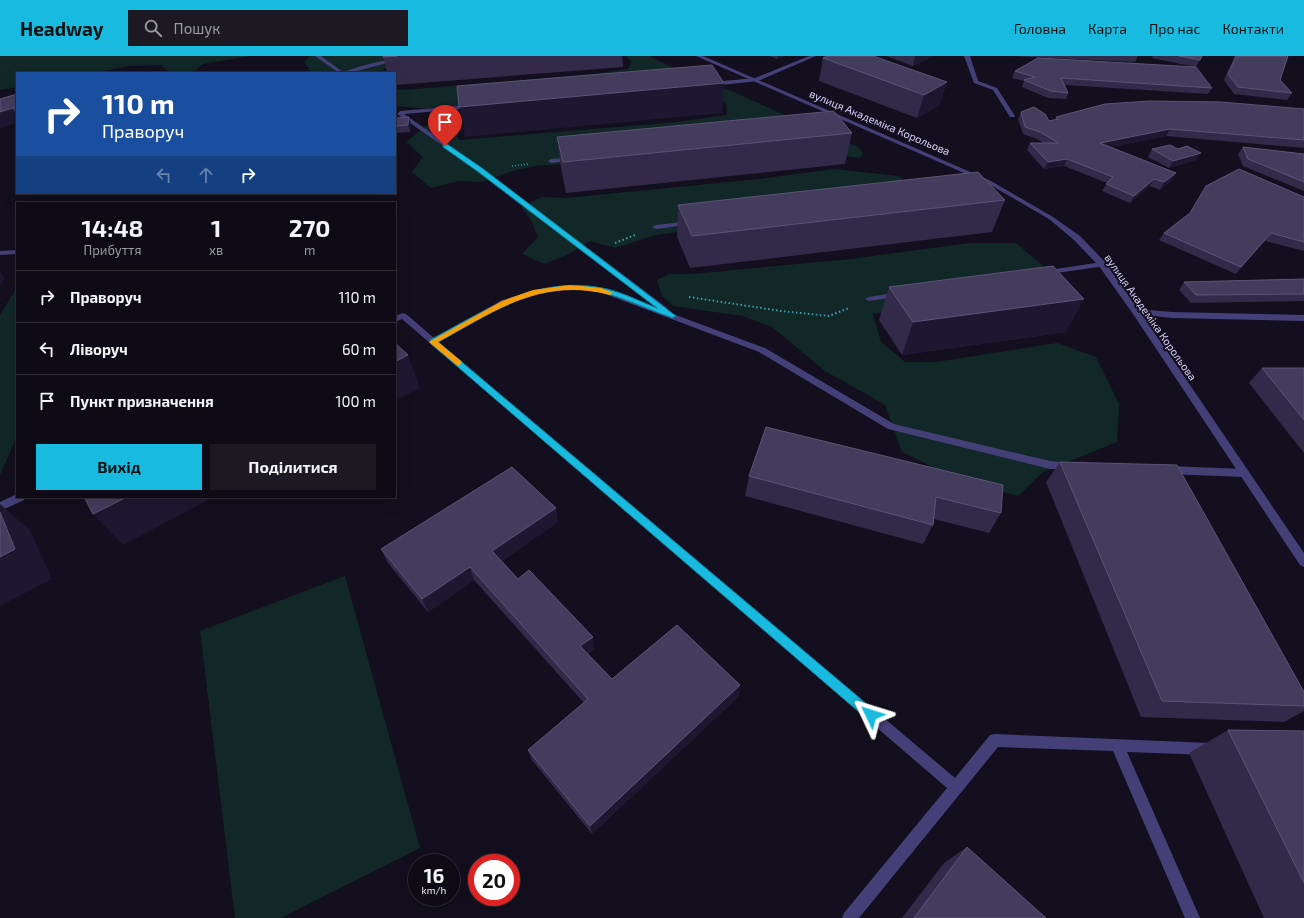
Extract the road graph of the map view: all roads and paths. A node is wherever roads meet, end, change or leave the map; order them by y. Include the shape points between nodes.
1 (318, 56) edge
2 (699, 56) edge
3 (813, 56) edge
4 (967, 56) edge
5 (406, 60) dead end
6 (342, 72) edge
7 (347, 72) edge
8 (756, 80) junction
9 (705, 85) edge
10 (479, 106) edge
11 (397, 112) edge
12 (1012, 116) dead end
13 (846, 119) junction
14 (835, 124) edge
15 (583, 158) edge
16 (551, 161) joint
17 (480, 170) junction
18 (998, 186) junction
19 (984, 188) edge
20 (695, 222) edge
21 (656, 227) joint
22 (16, 252) edge
23 (0, 253) edge
24 (590, 253) junction
25 (1102, 264) junction
26 (1033, 274) edge
27 (908, 293) edge
28 (682, 295) dead end
29 (869, 299) joint
30 (1136, 312) junction
31 (398, 315) edge
32 (672, 316) junction
33 (1304, 318) edge
34 (433, 342) junction
35 (1081, 466) edge
36 (1156, 469) edge
37 (1244, 473) junction
38 (18, 498) edge
39 (0, 507) edge
40 (1304, 562) edge
41 (1117, 745) junction
42 (1218, 749) dead end
43 (956, 787) junction
44 (849, 918) edge
45 (1193, 918) edge

1 - 6 street
2 - 8 street, вулиця Академіка Корольова
3 - 8 street
4 - 12 street via 976,82 995,89
5 - 7 street via 383,62
8 - 9 street
8 - 13 street, вулиця Академіка Корольова
10 - 11 street
11 - 17 street
13 - 14 street
13 - 18 street, вулиця Академіка Корольова
15 - 16 street
16 - 17 path
17 - 24 street
18 - 19 street
18 - 25 street, вулиця Академіка Корольова via 1051,218 1077,238
20 - 21 street
21 - 24 path
22 - 23 street
24 - 32 street
25 - 26 street
25 - 30 street, вулиця Академіка Корольова
27 - 29 street
28 - 29 path via 829,316
30 - 33 street
30 - 37 street, вулиця Академіка Корольова
31 - 34 street
32 - 34 street via 601,290 570,287 533,292 505,302
32 - 35 street via 762,350 891,427 1050,465
34 - 43 street
36 - 37 street
37 - 40 street, вулиця Академіка Корольова
38 - 39 street
41 - 42 street
41 - 43 street via 995,740
41 - 45 street
43 - 44 street

